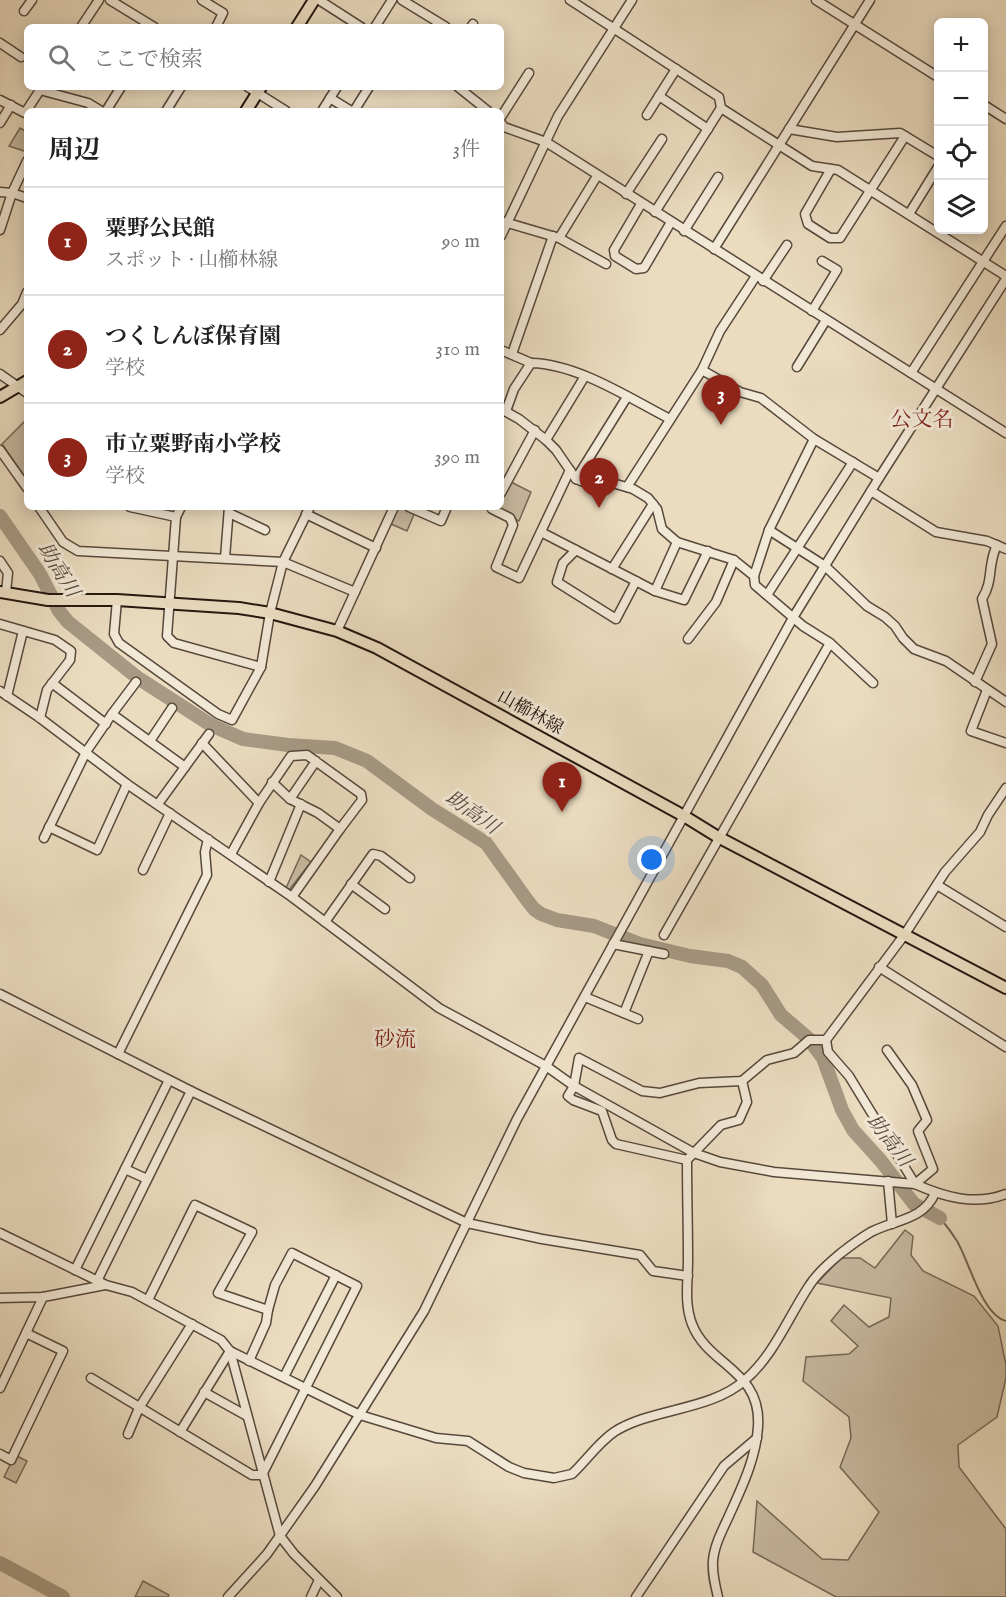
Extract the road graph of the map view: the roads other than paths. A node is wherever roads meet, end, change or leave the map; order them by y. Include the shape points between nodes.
1 (32, 0) edge
2 (99, 0) edge
3 (110, 0) edge
4 (202, 0) edge
5 (314, 0) edge
6 (319, 0) edge
7 (392, 0) edge
8 (402, 0) edge
9 (570, 0) edge
10 (632, 0) edge
11 (816, 0) edge
12 (870, 0) edge
13 (24, 11) dead end
14 (83, 24) edge
15 (149, 24) edge
16 (218, 24) edge
17 (299, 24) edge
18 (356, 24) edge
19 (377, 24) edge
20 (441, 24) edge
21 (855, 24) junction
22 (614, 28) junction
23 (0, 43) edge
24 (21, 57) dead end
25 (675, 69) junction
26 (529, 73) dead end
27 (934, 73) edge
28 (40, 90) edge
29 (47, 90) edge
30 (120, 90) edge
31 (179, 90) edge
32 (255, 90) edge
33 (256, 90) edge
34 (335, 90) edge
35 (367, 90) edge
36 (464, 90) edge
37 (659, 96) junction
38 (330, 98) junction
39 (0, 100) edge
40 (11, 105) junction
41 (30, 108) edge
42 (96, 108) edge
43 (108, 108) edge
44 (168, 108) edge
45 (247, 108) edge
46 (282, 108) edge
47 (324, 108) edge
48 (348, 108) edge
49 (355, 108) edge
50 (485, 108) edge
51 (721, 108) junction
52 (988, 108) edge
53 (504, 112) edge
54 (24, 114) edge
55 (647, 115) dead end
56 (1006, 119) edge
57 (0, 123) edge
58 (504, 129) edge
59 (708, 129) junction
60 (789, 129) junction
61 (905, 136) junction
62 (662, 140) dead end
63 (546, 142) junction
64 (778, 145) junction
65 (934, 153) edge
66 (24, 167) edge
67 (831, 169) junction
68 (934, 175) edge
69 (597, 176) junction
70 (718, 177) dead end
71 (870, 190) junction
72 (0, 192) edge
73 (12, 193) junction
74 (626, 194) junction
75 (24, 197) edge
76 (641, 204) junction
77 (655, 212) junction
78 (909, 214) junction
79 (504, 222) edge
80 (671, 222) junction
81 (1006, 226) edge
82 (0, 230) edge
83 (684, 231) junction
84 (556, 237) junction
85 (787, 245) dead end
86 (714, 249) junction
87 (822, 261) dead end
88 (984, 262) junction
89 (606, 264) dead end
90 (1006, 278) edge
91 (760, 279) junction
92 (24, 299) edge
93 (812, 311) junction
94 (826, 320) junction
95 (0, 330) edge
96 (504, 351) edge
97 (512, 354) junction
98 (531, 363) junction
99 (796, 367) dead end
100 (702, 370) junction
101 (911, 373) junction
102 (0, 374) edge
103 (585, 376) junction
104 (24, 387) edge
105 (937, 390) junction
106 (0, 397) edge
107 (627, 397) junction
108 (504, 408) edge
109 (504, 411) edge
110 (670, 419) junction
111 (535, 430) junction
112 (1006, 433) edge
113 (814, 439) junction
114 (546, 440) junction
115 (0, 450) edge
116 (854, 462) junction
117 (570, 470) junction
118 (879, 478) junction
119 (576, 479) junction
120 (24, 484) edge
121 (504, 487) edge
122 (627, 487) junction
123 (871, 491) junction
124 (653, 504) junction
125 (41, 510) edge
126 (144, 510) edge
127 (180, 510) edge
128 (229, 510) edge
129 (393, 510) edge
130 (416, 510) edge
131 (446, 510) edge
132 (495, 510) edge
133 (308, 511) edge
134 (176, 517) junction
135 (265, 530) dead end
136 (769, 530) junction
137 (541, 532) junction
138 (677, 542) junction
139 (798, 547) junction
140 (1002, 547) edge
141 (376, 548) junction
142 (576, 550) junction
143 (708, 551) junction
144 (172, 555) junction
145 (225, 558) junction
146 (734, 560) junction
147 (0, 561) edge
148 (283, 562) junction
149 (825, 566) junction
150 (612, 569) junction
151 (754, 576) junction
152 (636, 581) junction
153 (655, 591) junction
154 (3, 592) edge
155 (356, 592) junction
156 (767, 595) junction
157 (117, 600) junction
158 (169, 604) junction
159 (270, 613) junction
160 (794, 616) junction
161 (0, 624) edge
162 (23, 631) junction
163 (337, 631) junction
164 (688, 639) dead end
165 (830, 643) junction
166 (261, 667) junction
167 (136, 682) dead end
168 (975, 682) junction
169 (52, 683) junction
170 (873, 683) dead end
171 (987, 690) junction
172 (3, 693) edge
173 (1006, 702) edge
174 (172, 708) dead end
175 (112, 714) junction
176 (40, 718) junction
177 (106, 724) junction
178 (208, 734) dead end
179 (150, 741) junction
180 (202, 743) junction
181 (1006, 743) edge
182 (86, 752) junction
183 (316, 761) junction
184 (184, 767) junction
185 (272, 783) junction
186 (127, 784) junction
187 (1006, 788) edge
188 (290, 799) junction
189 (259, 803) junction
190 (158, 804) junction
191 (300, 804) junction
192 (170, 813) junction
193 (684, 816) junction
194 (50, 827) junction
195 (339, 829) junction
196 (718, 837) junction
197 (44, 838) dead end
198 (208, 839) junction
199 (231, 854) junction
200 (143, 870) dead end
201 (410, 878) dead end
202 (269, 882) junction
203 (351, 884) junction
204 (937, 885) junction
205 (292, 897) junction
206 (385, 909) dead end
207 (325, 922) junction
208 (1006, 927) edge
209 (904, 934) junction
210 (664, 935) dead end
211 (614, 942) junction
212 (649, 951) junction
213 (664, 954) dead end
214 (879, 967) junction
215 (1006, 988) edge
216 (0, 994) edge
217 (585, 997) junction
218 (624, 1013) junction
219 (638, 1019) dead end
220 (826, 1040) junction
221 (1006, 1047) edge
222 (887, 1050) dead end
223 (117, 1054) junction
224 (546, 1066) junction
225 (169, 1080) junction
226 (742, 1081) junction
227 (574, 1086) junction
228 (191, 1091) junction
229 (694, 1153) junction
230 (687, 1160) junction
231 (125, 1168) junction
232 (147, 1179) junction
233 (888, 1181) junction
234 (915, 1184) junction
235 (935, 1193) junction
236 (1006, 1194) edge
237 (467, 1223) junction
238 (892, 1224) junction
239 (0, 1233) edge
240 (75, 1270) junction
241 (336, 1275) junction
242 (688, 1276) junction
243 (97, 1281) junction
244 (106, 1285) junction
245 (43, 1297) junction
246 (0, 1298) edge
247 (148, 1300) junction
248 (268, 1310) junction
249 (192, 1324) junction
250 (26, 1333) junction
251 (230, 1351) junction
252 (249, 1361) junction
253 (284, 1377) junction
254 (91, 1378) dead end
255 (745, 1381) junction
256 (0, 1388) edge
257 (307, 1388) junction
258 (204, 1392) junction
259 (139, 1408) junction
260 (360, 1415) junction
261 (247, 1416) junction
262 (180, 1432) junction
263 (128, 1434) dead end
264 (756, 1437) junction
265 (0, 1454) edge
266 (262, 1475) junction
267 (280, 1536) junction
268 (319, 1580) junction
269 (228, 1597) edge
270 (311, 1597) edge
271 (337, 1597) edge
272 (636, 1597) edge
273 (718, 1597) edge

1 - 13 street
2 - 14 street
3 - 15 street
4 - 16 street via 223,13
5 - 17 main road
6 - 18 street
7 - 19 street
8 - 20 street
9 - 22 street
10 - 22 street
11 - 21 street
12 - 21 street
21 - 27 street
21 - 60 street
22 - 25 street
22 - 63 street via 558,116
23 - 24 street
25 - 37 street
25 - 51 street via 719,98
26 - 53 street
28 - 41 street
29 - 42 street
30 - 43 street
31 - 44 street
32 - 45 main road
33 - 46 street
34 - 38 street
35 - 49 street
36 - 50 street
37 - 55 street
37 - 59 street
38 - 47 street
38 - 48 street
39 - 40 street
40 - 54 street
40 - 57 street
51 - 59 street
51 - 64 street
52 - 56 street
58 - 63 street
59 - 77 street
60 - 61 street via 837,137 900,133
60 - 64 street
61 - 65 street
61 - 71 street
62 - 74 street
63 - 69 street
63 - 79 street
64 - 67 street via 812,166
64 - 86 street
66 - 73 street
67 - 71 street
67 - 71 street via 805,214 808,224 830,238 840,238
68 - 78 street
69 - 74 street
69 - 84 street
70 - 83 street
71 - 78 street
72 - 73 street
73 - 75 street
73 - 82 street
74 - 76 street
76 - 77 street
76 - 80 street via 614,250 615,256 636,269 644,268
77 - 80 street
78 - 88 street
79 - 84 street
80 - 83 street
81 - 88 street
83 - 86 street
84 - 89 street
84 - 97 street
85 - 91 street
86 - 91 street
87 - 93 street via 837,270
88 - 90 street
88 - 101 street
90 - 105 street
91 - 93 street
91 - 100 street via 720,331
92 - 95 street
93 - 94 street
94 - 99 street
94 - 101 street
96 - 97 street
97 - 98 street
98 - 103 street via 547,363
98 - 108 street
100 - 110 street
100 - 113 street via 740,392 761,398
101 - 105 street
102 - 104 street
103 - 107 street
103 - 114 street
104 - 106 main road
105 - 112 street
105 - 118 street
107 - 110 street
107 - 119 street
109 - 111 street
110 - 122 street
111 - 114 street
111 - 121 street
113 - 116 street
113 - 136 street
114 - 117 street
115 - 120 street
116 - 118 street
116 - 139 street
117 - 119 street
117 - 137 street
118 - 123 street
119 - 122 street
122 - 124 street
123 - 140 street via 936,532
123 - 149 street
124 - 138 street via 662,529
124 - 150 street
125 - 144 street via 72,549
126 - 134 street
127 - 134 street
128 - 135 street
128 - 145 street
129 - 141 street
130 - 131 street via 441,521
132 - 137 street via 510,518 513,525 496,567 519,578
133 - 141 street
133 - 148 street
134 - 144 street
136 - 139 street
136 - 151 street
137 - 142 street
138 - 143 street
138 - 153 street
139 - 149 street
139 - 156 street
140 - 168 street via 991,558 988,589 982,599 992,644
141 - 155 street
142 - 150 street
142 - 152 street via 563,563 557,582 616,619
143 - 146 street
143 - 153 street via 684,600
144 - 145 street
144 - 158 street
145 - 148 street
146 - 151 street
146 - 164 street via 716,602
147 - 154 street via 8,573
148 - 155 street
148 - 159 street
149 - 160 street
149 - 168 street via 867,606 895,626 914,649 946,661
150 - 152 street
151 - 156 street via 755,585
152 - 153 street
154 - 157 main road, 山櫛林線 via 48,600
155 - 163 street
156 - 160 street
157 - 158 main road, 山櫛林線
157 - 166 street via 114,634 119,643 225,717 232,720
158 - 159 main road, 山櫛林線
158 - 166 street via 167,636 174,643
159 - 163 main road, 山櫛林線
159 - 166 street
160 - 165 street
160 - 193 street
161 - 162 street
162 - 169 street via 55,640 71,651 70,660
162 - 172 street
163 - 193 main road, 山櫛林線 via 377,648
165 - 170 street
165 - 196 street
167 - 175 street
168 - 171 street
169 - 176 street
169 - 177 street
171 - 173 street
171 - 181 street via 971,731
172 - 176 street
174 - 179 street
175 - 177 street
175 - 179 street
176 - 182 street
177 - 182 street
178 - 180 street
179 - 184 street
180 - 184 street
180 - 189 street
182 - 186 street
182 - 194 street
183 - 185 street via 307,755 291,756
183 - 188 street
183 - 195 street via 362,794 362,800
184 - 190 street
185 - 188 street
185 - 189 street
186 - 190 street
186 - 194 street via 97,850
187 - 204 street via 980,832
188 - 191 street
189 - 199 street
190 - 192 street
191 - 195 street
191 - 202 street
192 - 198 street
192 - 200 street
193 - 196 main road, 山櫛林線
193 - 211 street
194 - 197 street
195 - 205 street
196 - 209 main road, 山櫛林線
196 - 210 street
198 - 199 street
198 - 223 street via 207,875
199 - 202 street
201 - 203 street via 373,854
202 - 205 street
203 - 206 street
203 - 207 street
204 - 208 street
204 - 209 street
205 - 207 street
207 - 224 street via 439,1008
209 - 214 street
209 - 215 main road, 山櫛林線
211 - 212 street
211 - 217 street
212 - 213 street
212 - 218 street
214 - 220 street
214 - 221 street
216 - 223 street
217 - 218 street
217 - 224 street
218 - 219 street
220 - 226 street via 809,1040 794,1053 767,1060
220 - 234 street via 828,1052 849,1076
222 - 234 street via 912,1085 927,1120 918,1131 933,1169
223 - 225 street
224 - 227 street
224 - 237 street
225 - 228 street
225 - 231 street
226 - 227 street via 699,1083 660,1093 642,1091 579,1058
226 - 229 street via 747,1102 739,1120 721,1125
227 - 229 street
227 - 230 street via 567,1096 602,1111 616,1144
228 - 232 street
228 - 237 street
229 - 230 street
229 - 233 street via 774,1173
230 - 242 street
231 - 232 street
231 - 240 street
232 - 243 street
233 - 234 street
233 - 238 street
234 - 235 street
235 - 236 street via 976,1201
235 - 238 street via 931,1203 915,1215
237 - 242 street via 640,1255 652,1271
237 - 260 street via 424,1311
238 - 255 street via 872,1232 825,1267 770,1351
239 - 240 street
240 - 243 street
241 - 248 street via 292,1253
241 - 253 street
241 - 257 street via 357,1286
242 - 255 street via 686,1301 699,1340
243 - 244 street
244 - 245 street
244 - 247 street
245 - 246 street
245 - 250 street
247 - 248 street via 195,1205 252,1232 218,1293
247 - 249 street
248 - 252 street
249 - 251 street via 221,1340
249 - 259 street
250 - 256 street
250 - 265 street via 63,1351 11,1460
251 - 252 street
251 - 258 street
251 - 261 street
252 - 253 street
253 - 257 street
254 - 259 street
255 - 260 street via 700,1404 647,1418 613,1433 572,1474 554,1478 509,1467 468,1441 436,1438
255 - 264 street via 757,1407
257 - 260 street
257 - 266 street
258 - 261 street
258 - 262 street
259 - 262 street
259 - 263 street
260 - 267 street
261 - 266 street
262 - 266 street via 252,1475
264 - 272 street via 724,1466
264 - 273 street via 745,1480 715,1552
266 - 267 street
267 - 268 street
267 - 269 street
268 - 270 street
268 - 271 street

